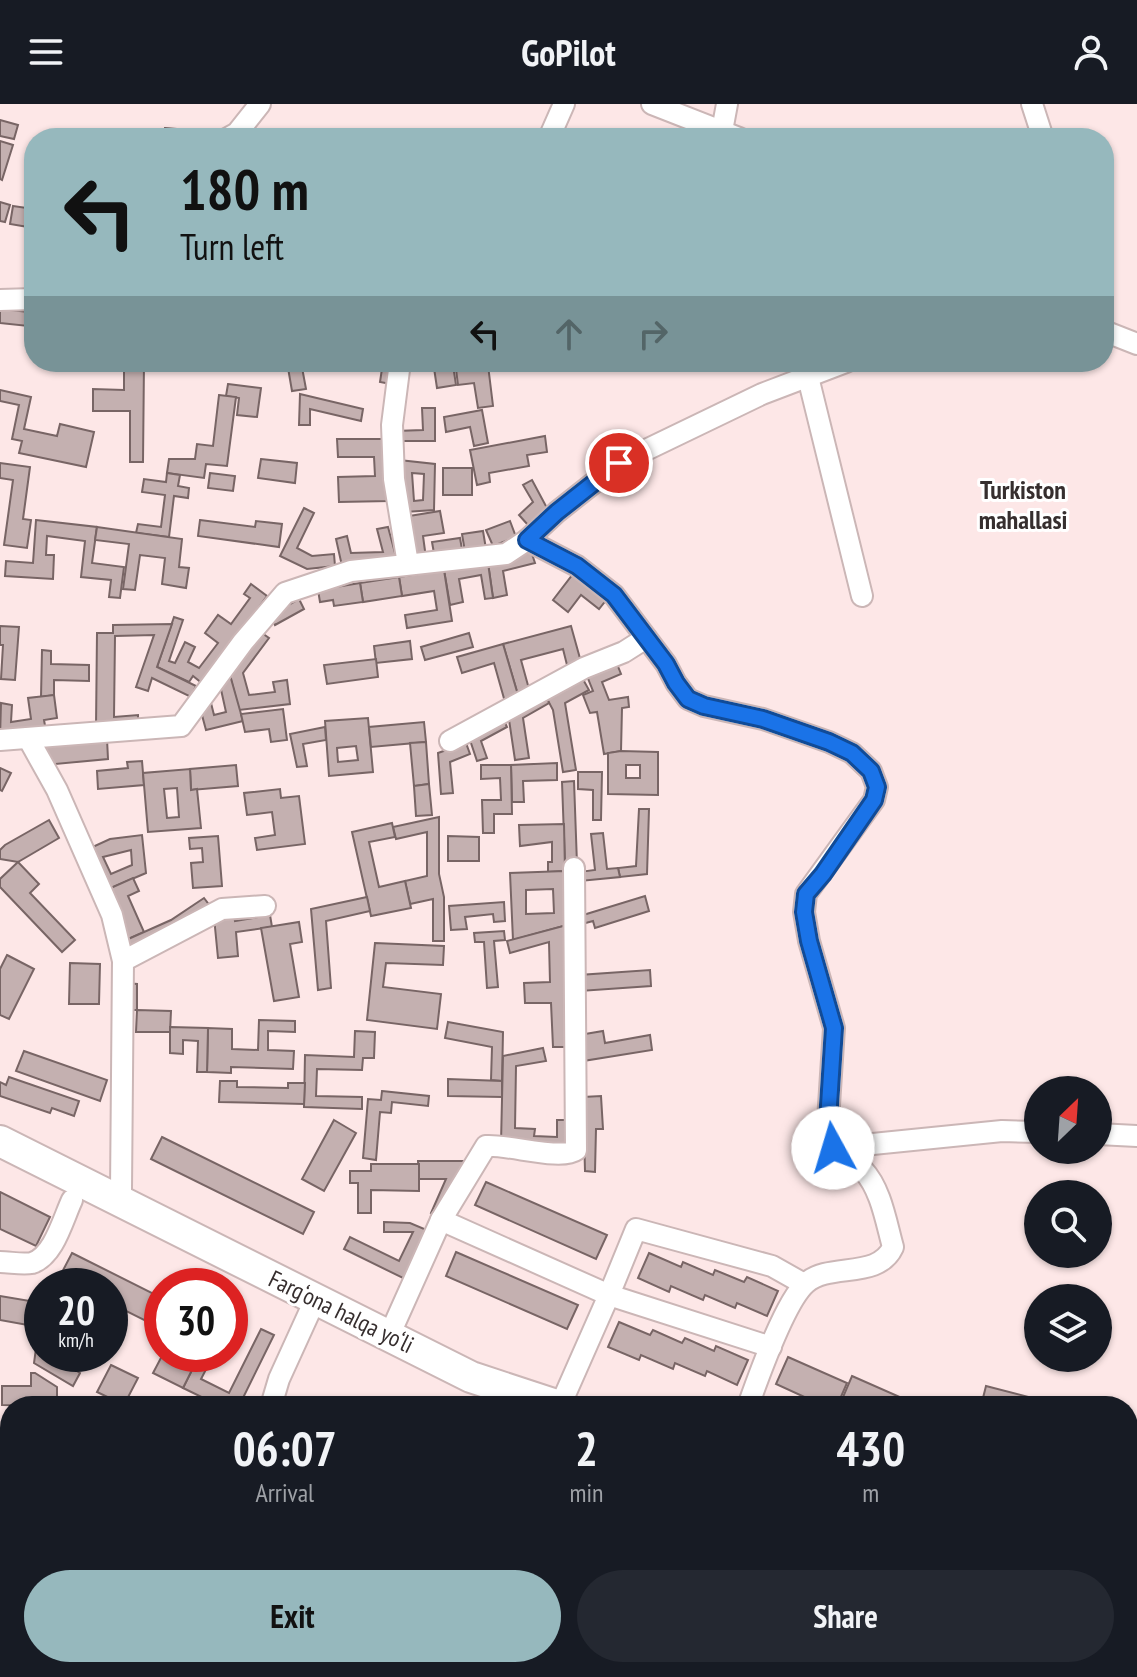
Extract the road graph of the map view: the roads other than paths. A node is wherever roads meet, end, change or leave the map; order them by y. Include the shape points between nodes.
1 (260, 104) edge
2 (564, 104) edge
3 (652, 104) edge
4 (727, 104) edge
5 (1032, 104) edge
6 (241, 128) edge
7 (553, 128) edge
8 (712, 128) edge
9 (729, 128) edge
10 (1040, 128) edge
11 (24, 299) edge
12 (0, 300) edge
13 (1114, 335) edge
14 (1137, 344) edge
15 (399, 372) edge
16 (800, 373) edge
17 (527, 540) junction
18 (408, 564) junction
19 (862, 596) dead end
20 (646, 638) junction
21 (28, 738) junction
22 (0, 740) edge
23 (450, 741) dead end
24 (574, 868) dead end
25 (265, 906) dead end
26 (123, 961) junction
27 (1024, 1132) edge
28 (1112, 1135) edge
29 (1137, 1136) edge
30 (0, 1141) edge
31 (833, 1148) junction
32 (0, 1164) edge
33 (116, 1199) junction
34 (72, 1200) junction
35 (441, 1220) junction
36 (0, 1262) edge
37 (804, 1284) junction
38 (609, 1295) junction
39 (312, 1308) junction
40 (389, 1336) junction
41 (771, 1347) junction
42 (274, 1396) edge
43 (475, 1396) edge
44 (529, 1396) edge
45 (564, 1396) edge
46 (752, 1396) edge

1 - 6 street
2 - 7 street
3 - 8 street
4 - 9 street
5 - 10 street
11 - 12 street
13 - 14 street
15 - 18 street via 392,425 394,479
16 - 17 street via 619,463
16 - 19 street
17 - 18 street via 506,554
17 - 20 street via 577,566 614,595
18 - 21 street via 351,571 285,593 181,726
20 - 23 street
20 - 31 street via 688,699 829,742 852,753 871,771 877,787 874,800 806,894 809,941 834,1028 827,1136
21 - 22 street
21 - 26 street via 112,915
24 - 35 street via 576,1150 565,1155 486,1146
25 - 26 street via 222,909
26 - 33 street via 121,1190
27 - 31 street
28 - 29 street
30 - 33 highway, Farg‘ona halqa yo‘li
31 - 37 street via 873,1182 893,1247 881,1262
32 - 34 highway, Farg‘ona halqa yo‘li
33 - 39 highway, Farg‘ona halqa yo‘li
34 - 36 street via 39,1260
34 - 39 highway, Farg‘ona halqa yo‘li
35 - 38 street
35 - 40 street
37 - 38 street via 772,1266 636,1229
37 - 41 street
38 - 41 street
38 - 45 street
39 - 40 highway, Farg‘ona halqa yo‘li
39 - 42 street
39 - 43 highway, Farg‘ona halqa yo‘li
40 - 44 highway, Farg‘ona halqa yo‘li via 471,1377
41 - 46 street

